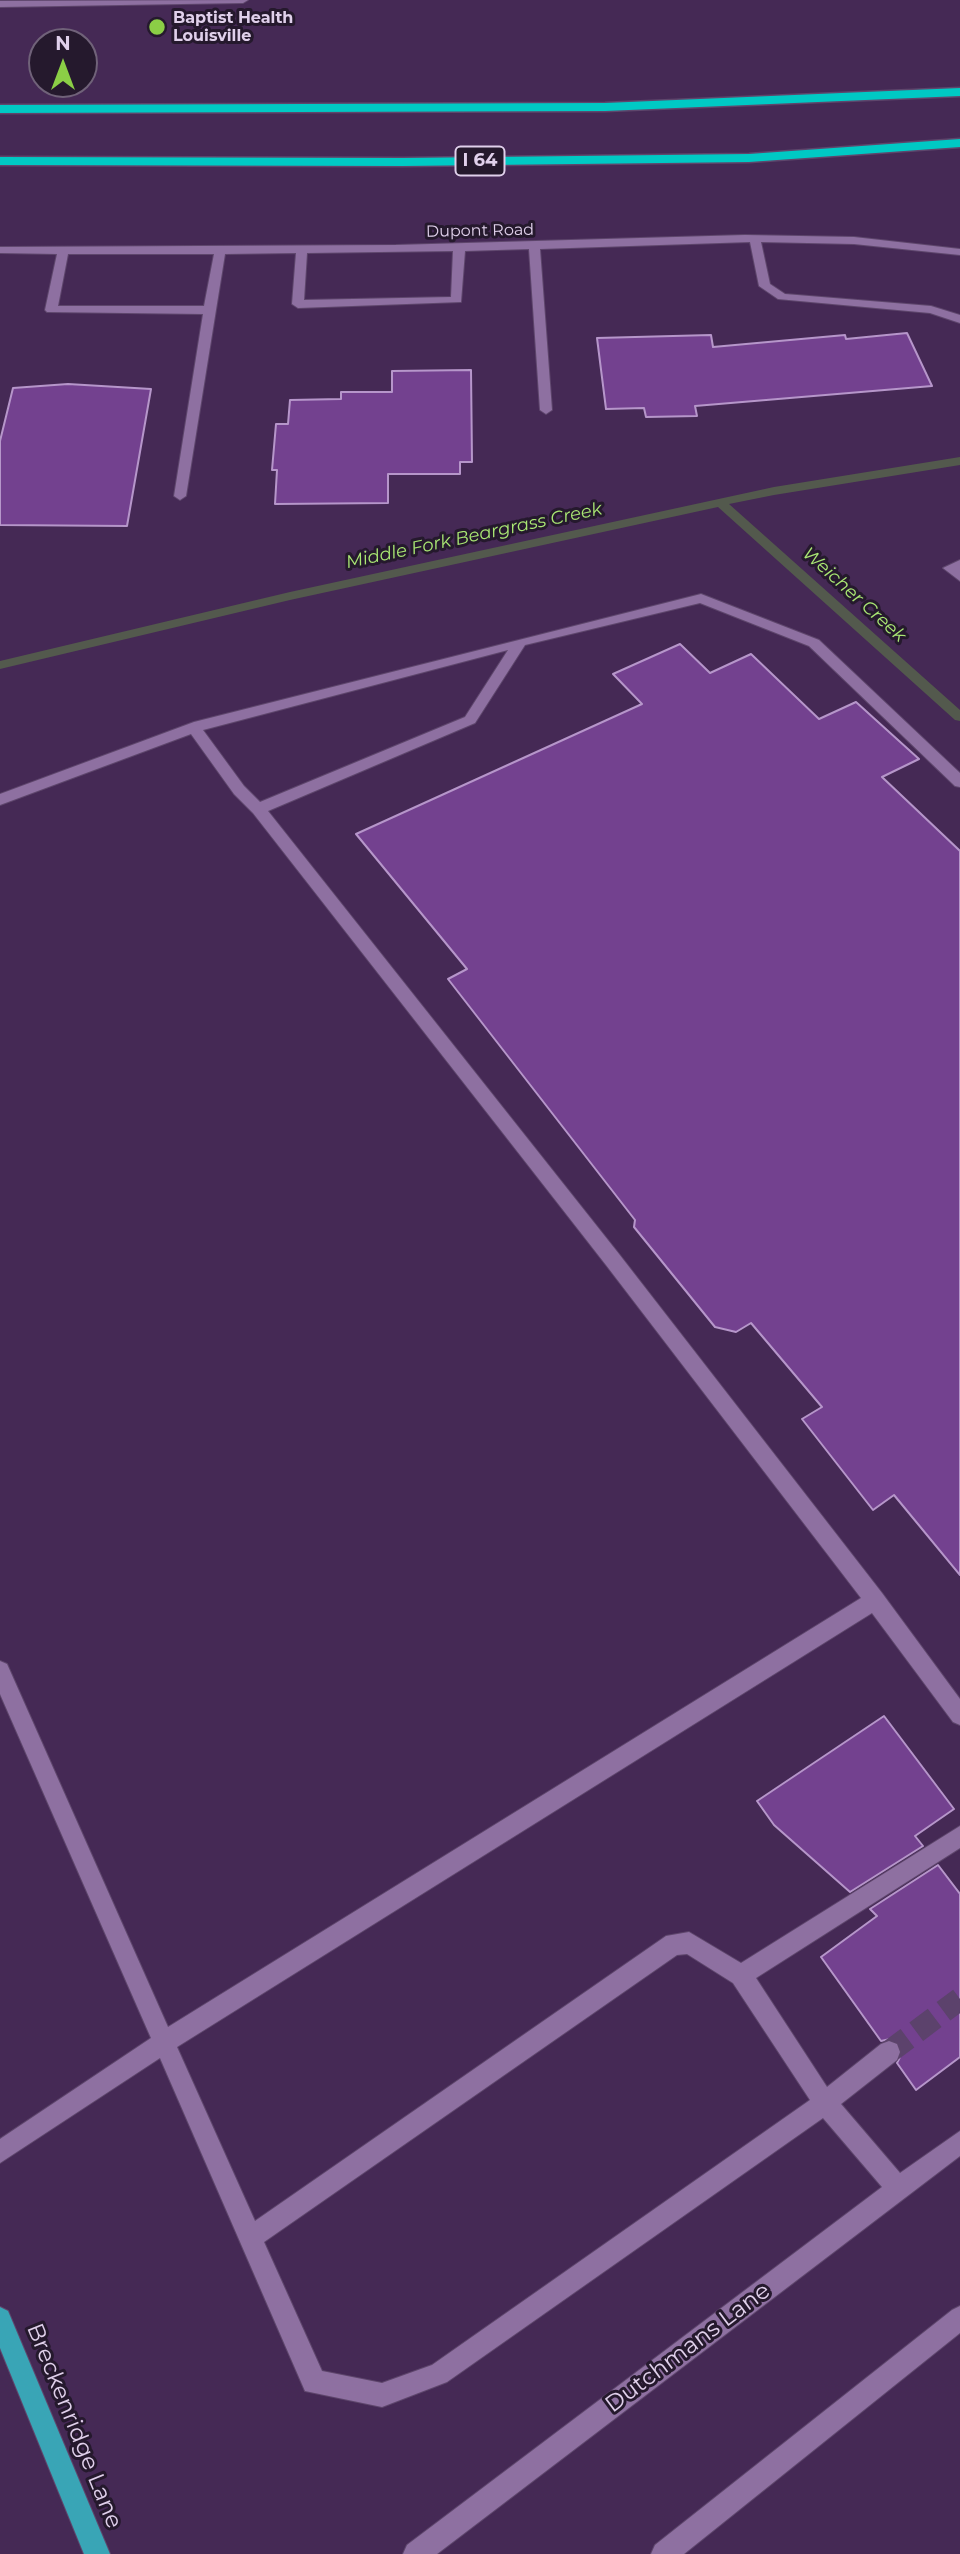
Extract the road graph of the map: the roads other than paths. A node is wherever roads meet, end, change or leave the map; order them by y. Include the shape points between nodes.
1 (243, 0) edge
2 (0, 4) edge
3 (960, 92) edge
4 (0, 109) edge
5 (960, 143) edge
6 (0, 161) edge
7 (755, 240) junction
8 (534, 246) junction
9 (459, 247) junction
10 (0, 250) edge
11 (64, 250) junction
12 (220, 250) junction
13 (302, 250) junction
14 (960, 252) edge
15 (209, 310) junction
16 (960, 319) edge
17 (546, 410) dead end
18 (180, 496) dead end
19 (960, 564) edge
20 (960, 576) edge
21 (520, 642) junction
22 (194, 727) junction
23 (960, 782) edge
24 (0, 800) edge
25 (258, 809) junction
26 (875, 1600) junction
27 (0, 1671) edge
28 (960, 1715) edge
29 (960, 1836) edge
30 (741, 1975) junction
31 (164, 2042) junction
32 (889, 2052) tunnel mouth
33 (825, 2103) junction
34 (960, 2142) edge
35 (0, 2152) edge
36 (898, 2188) junction
37 (250, 2238) junction
38 (960, 2318) edge
39 (0, 2319) edge
40 (97, 2554) edge
41 (416, 2554) edge
42 (664, 2554) edge

1 - 2 street
3 - 4 highway via 604,107
5 - 6 highway, I 64 via 749,158
7 - 8 street, Dupont Road
7 - 14 street, Dupont Road via 852,240
7 - 16 street via 765,286 782,297 931,310
8 - 9 street, Dupont Road
8 - 17 street
9 - 13 street, Dupont Road
9 - 13 street via 457,300 298,304
10 - 11 street, Dupont Road
11 - 12 street, Dupont Road
11 - 15 street via 51,310
12 - 13 street, Dupont Road
12 - 15 street
15 - 18 street
19 - 20 street via 950,568
21 - 22 street
21 - 23 street via 701,597 814,643
21 - 25 street via 470,720
22 - 24 street
22 - 25 street
25 - 26 street
26 - 28 street
26 - 31 street
27 - 31 street
29 - 30 street
30 - 33 street
30 - 37 street via 689,1943 674,1944
31 - 35 street
31 - 37 street
32 - 33 street
33 - 36 street
33 - 37 street via 439,2375 383,2395 314,2382
34 - 36 street, Dutchmans Lane
36 - 41 street, Dutchmans Lane
38 - 42 street
39 - 40 main road, Breckenridge Lane

